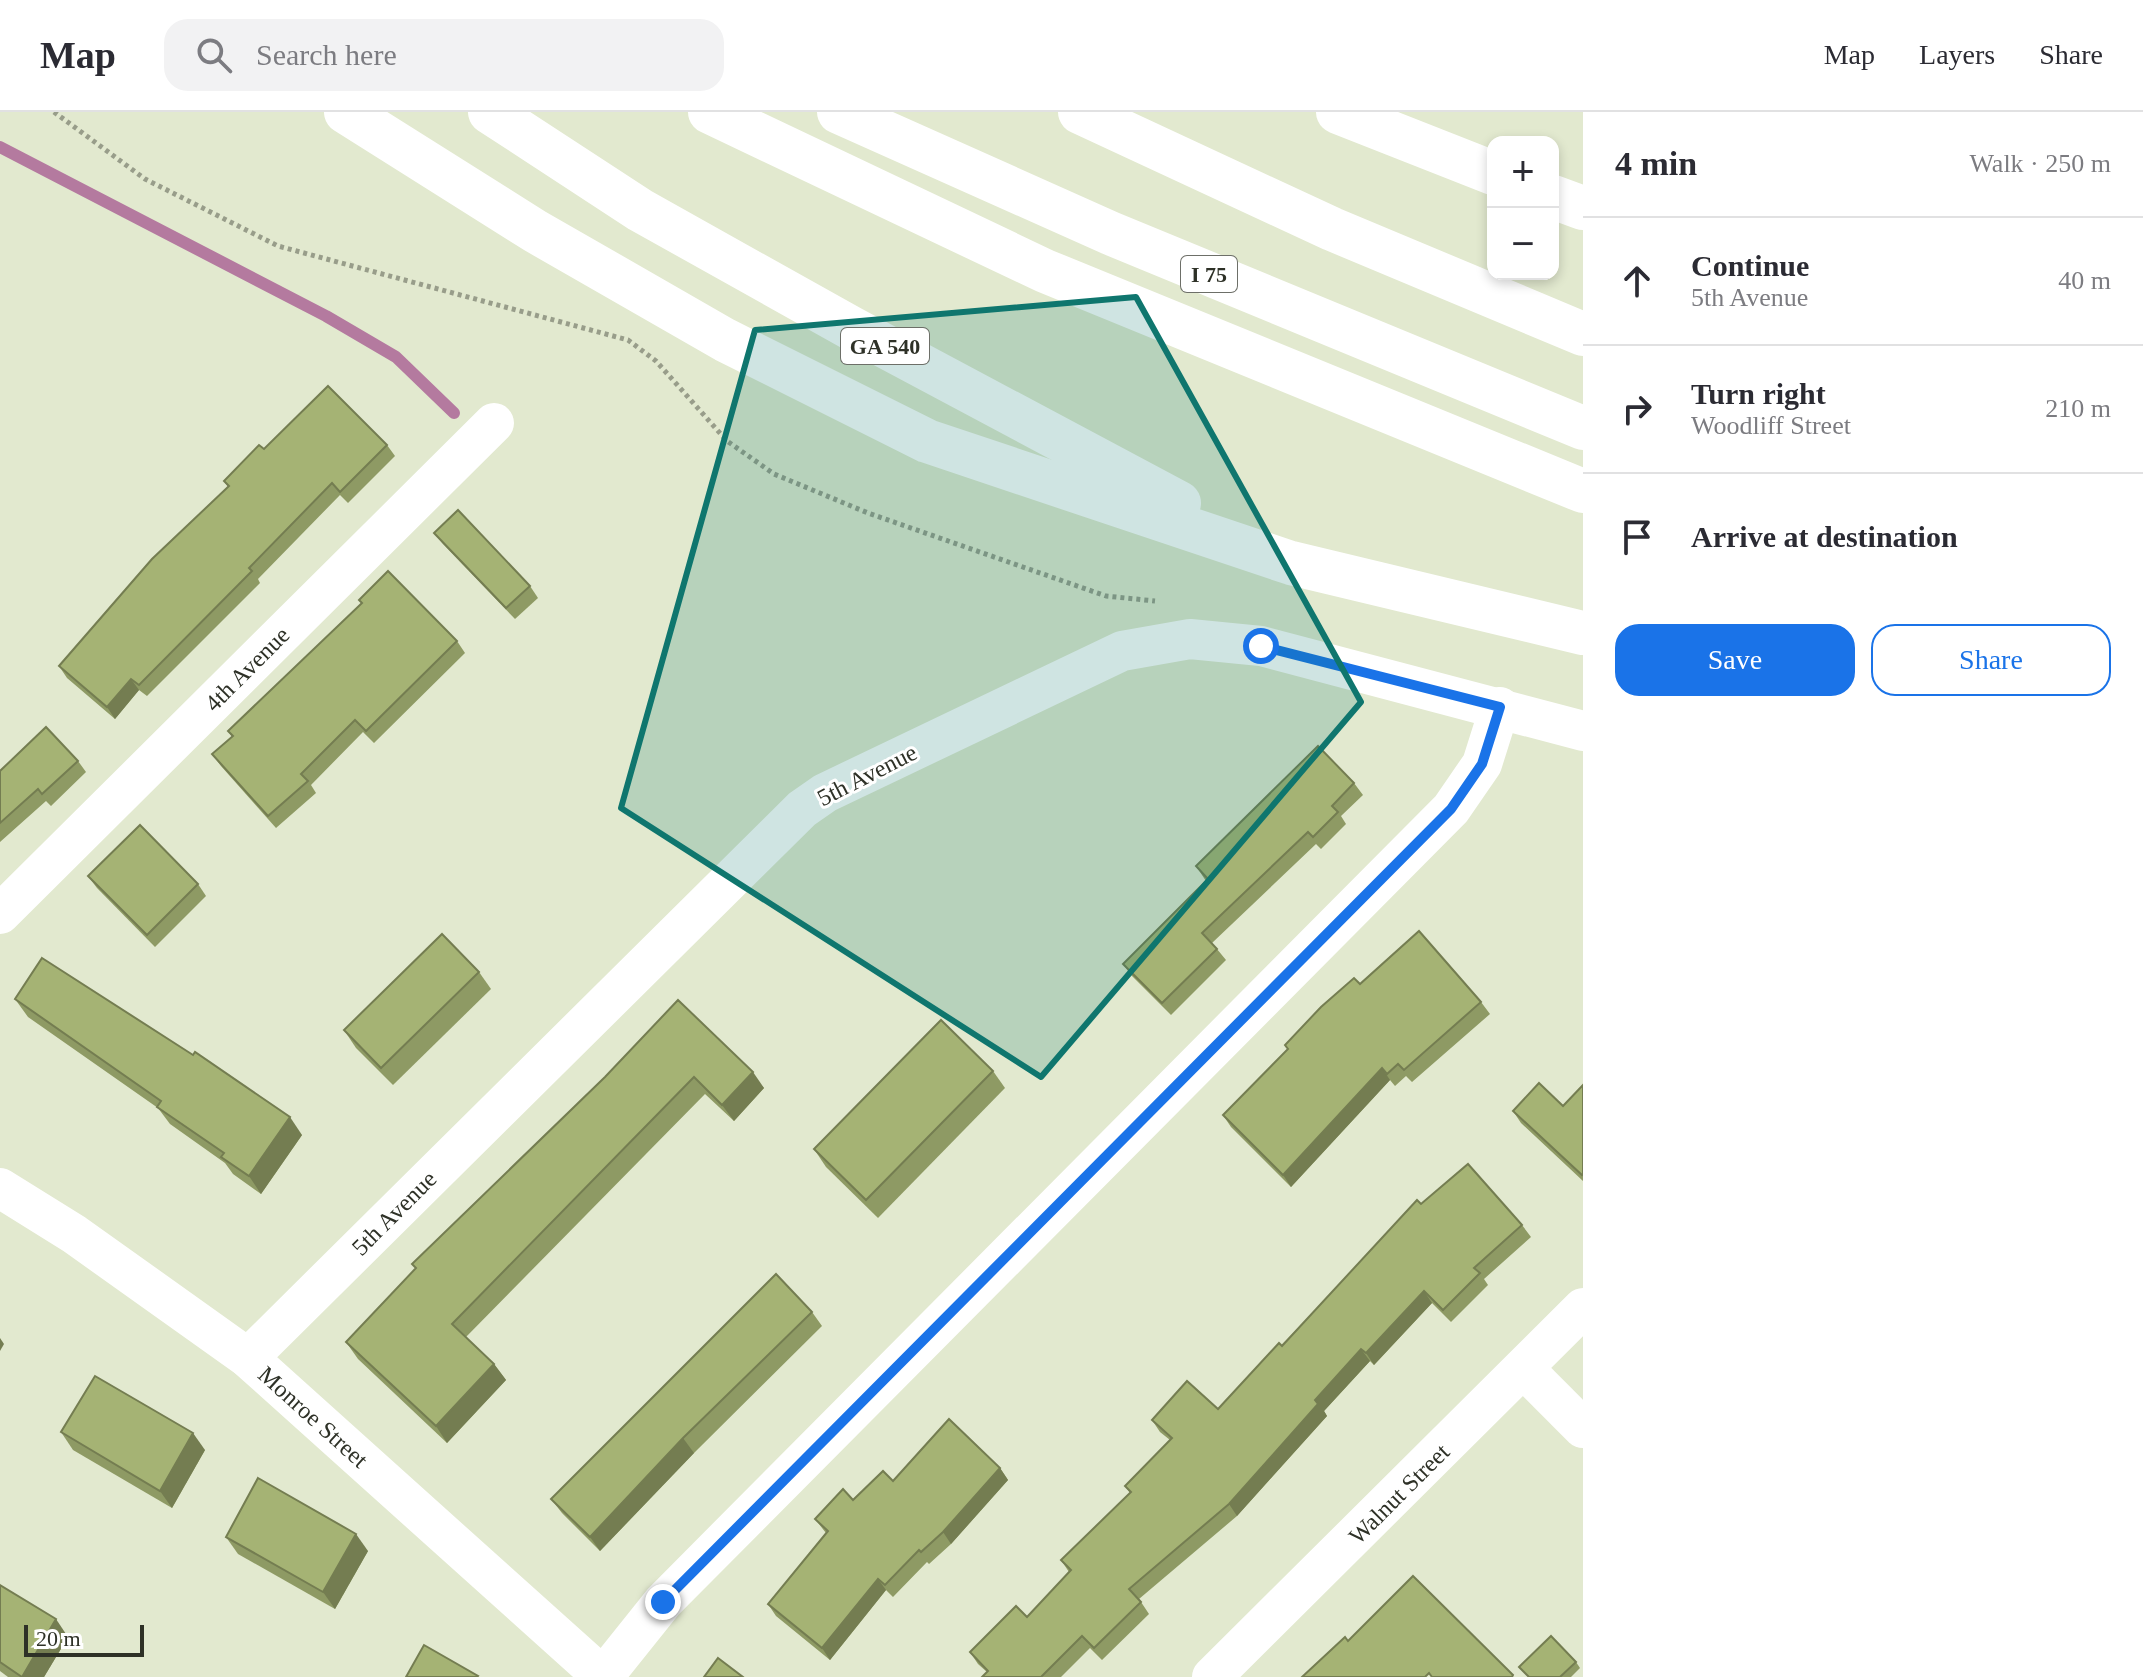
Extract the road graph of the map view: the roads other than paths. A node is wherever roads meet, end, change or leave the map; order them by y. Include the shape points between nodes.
1 (346, 112) edge
2 (490, 112) edge
3 (710, 112) edge
4 (839, 112) edge
5 (1080, 112) edge
6 (1338, 112) edge
7 (1487, 171) edge
8 (1559, 199) edge
9 (1583, 208) edge
10 (1583, 334) edge
11 (494, 423) dead end
12 (1583, 428) edge
13 (1583, 491) edge
14 (1291, 563) junction
15 (1583, 633) edge
16 (1500, 707) junction
17 (1583, 731) edge
18 (0, 914) edge
19 (0, 1188) edge
20 (1583, 1308) edge
21 (248, 1358) junction
22 (1525, 1370) junction
23 (1583, 1428) edge
24 (1232, 1671) edge
25 (603, 1677) edge

1 - 14 highway via 535,231 725,340 927,441
2 - 14 highway, GA 540 via 640,210
3 - 13 highway via 1045,271
4 - 12 highway, I 75 via 1110,233
5 - 10 highway via 1332,229
6 - 7 highway
8 - 9 highway
11 - 18 street, 4th Avenue
14 - 15 highway, GA 540
16 - 17 street, 5th Avenue
16 - 21 street, 5th Avenue via 1261,646 1190,639 1156,643 1077,671 825,793 775,833
16 - 25 street via 1482,764 1451,809 663,1602
19 - 21 street, Monroe Street
20 - 22 street, Walnut Street
21 - 25 street, Monroe Street
22 - 23 street
22 - 24 street, Walnut Street

